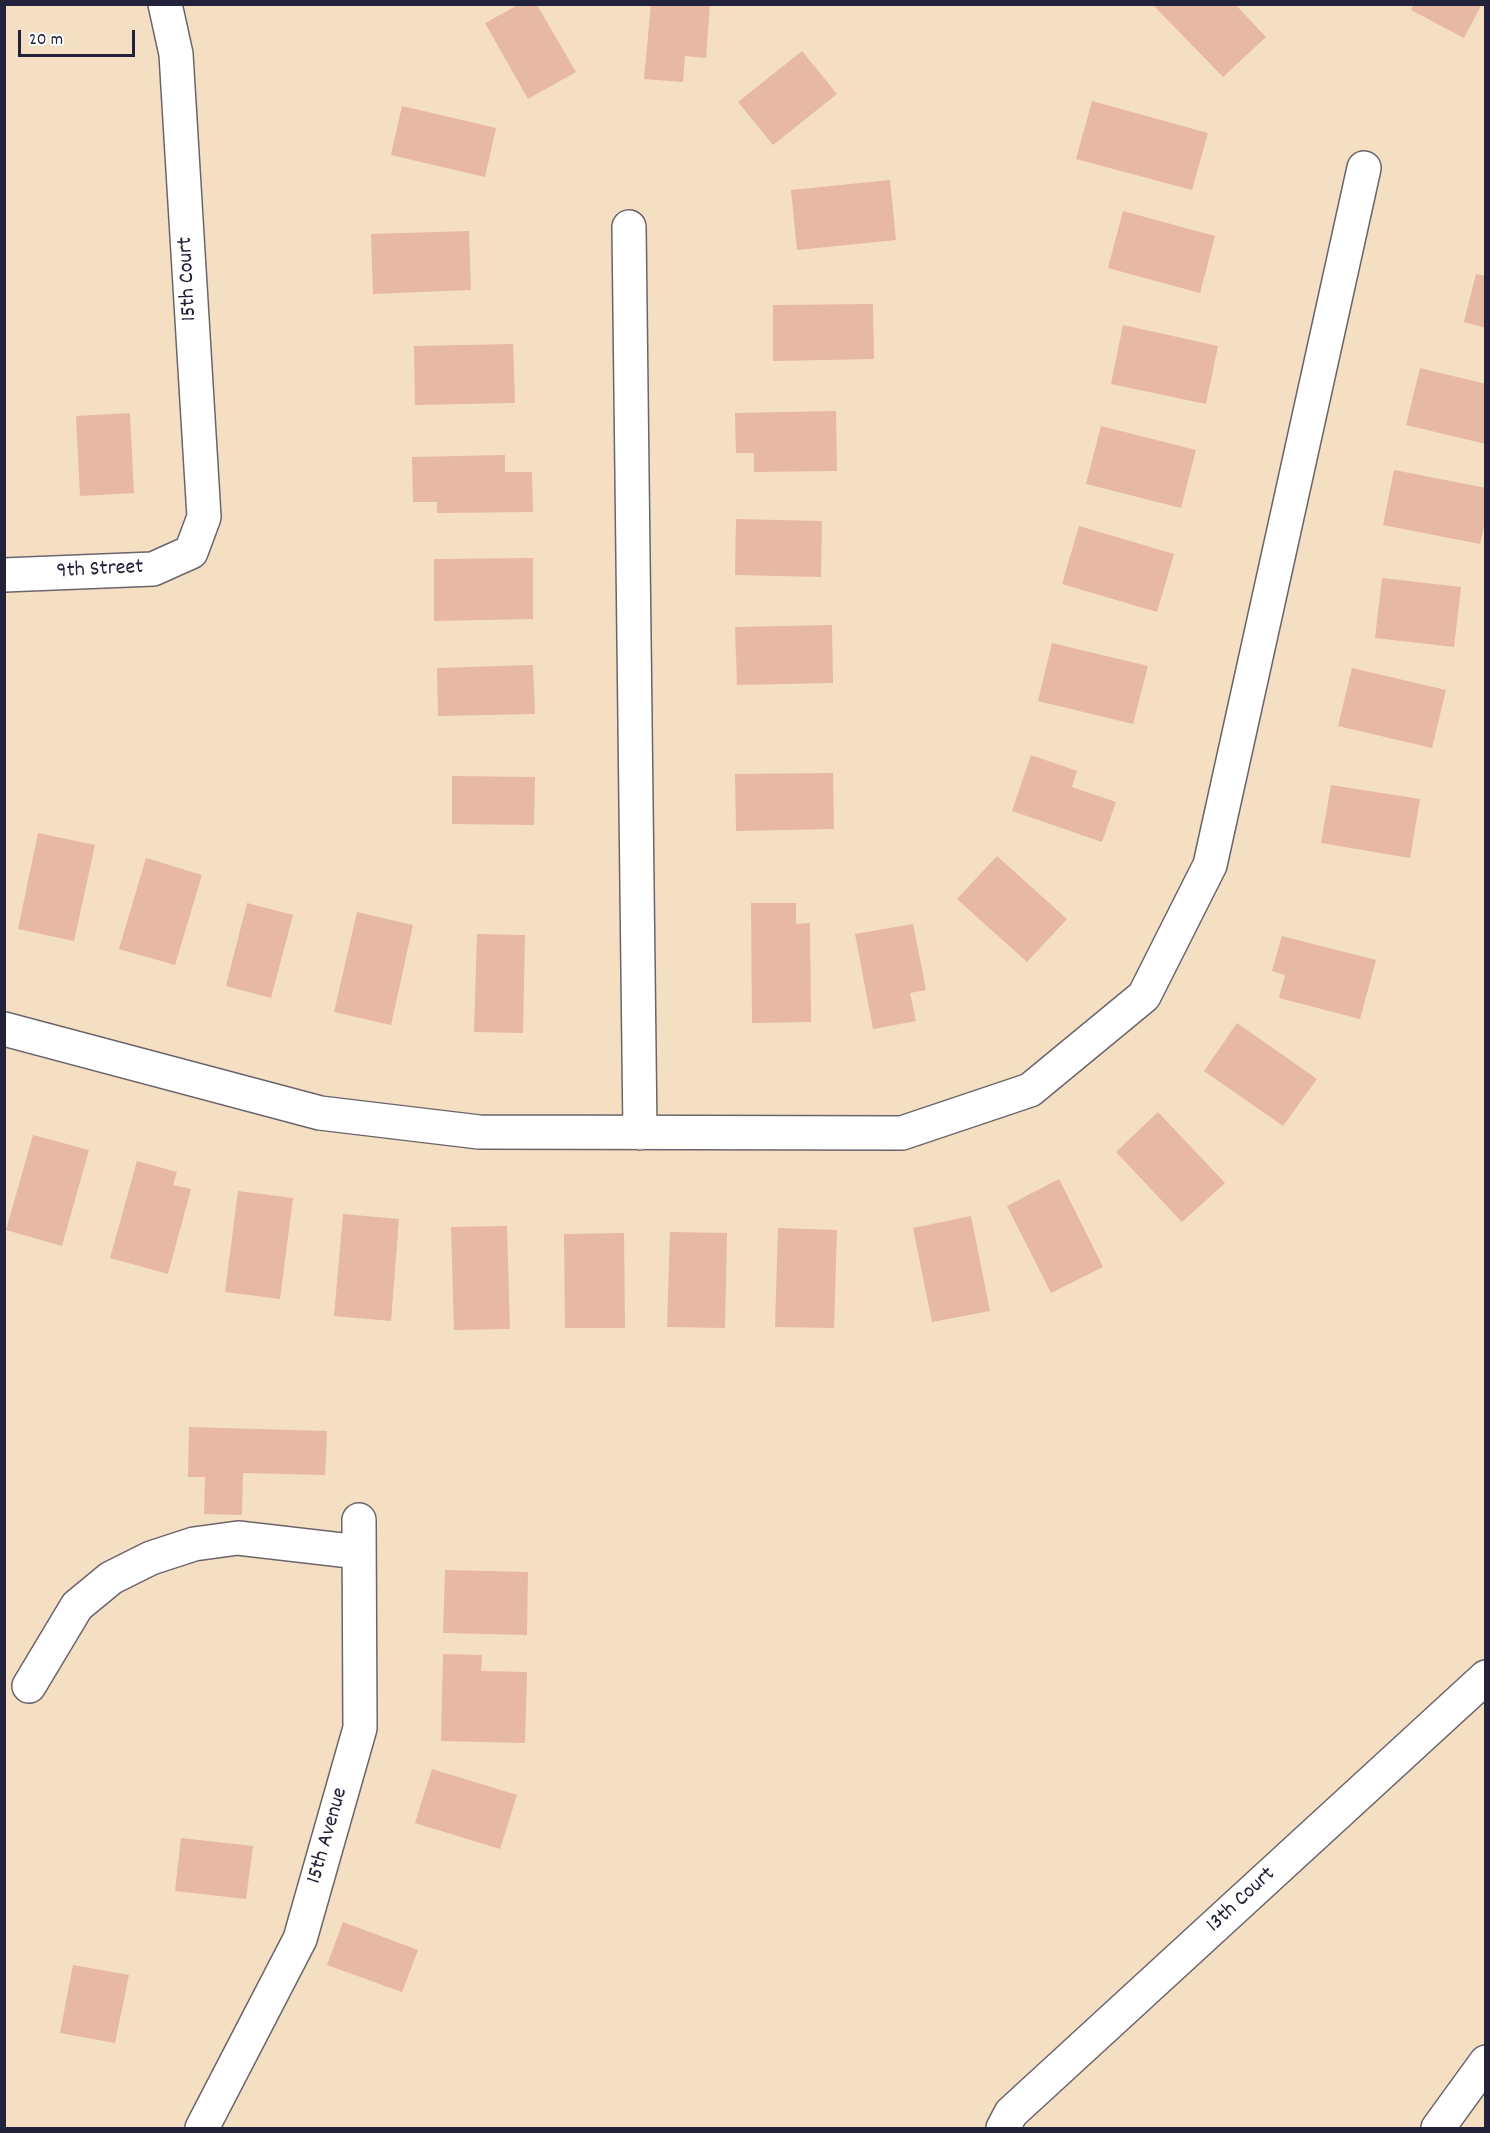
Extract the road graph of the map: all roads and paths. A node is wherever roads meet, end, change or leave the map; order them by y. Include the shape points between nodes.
1 (165, 4) edge
2 (1364, 168) dead end
3 (629, 227) dead end
4 (191, 552) joint
5 (4, 575) edge
6 (4, 1029) edge
7 (640, 1133) junction
8 (359, 1520) dead end
9 (358, 1552) junction
10 (1485, 1677) edge
11 (29, 1686) dead end
12 (1485, 2062) edge
13 (202, 2128) edge
14 (1003, 2128) edge
15 (1438, 2128) edge

1 - 4 street, 15th Court via 176,54 204,517
2 - 7 street via 1210,865 1144,996 1030,1090 902,1133
3 - 7 street
4 - 5 street, 9th Street via 153,569
6 - 7 street via 320,1113 479,1132
8 - 9 street, 15th Avenue
9 - 11 street via 238,1538 194,1544 151,1558 111,1578 77,1605
9 - 13 street, 15th Avenue via 360,1728 300,1938
10 - 14 street, 13th Court via 1011,2114
12 - 15 street

